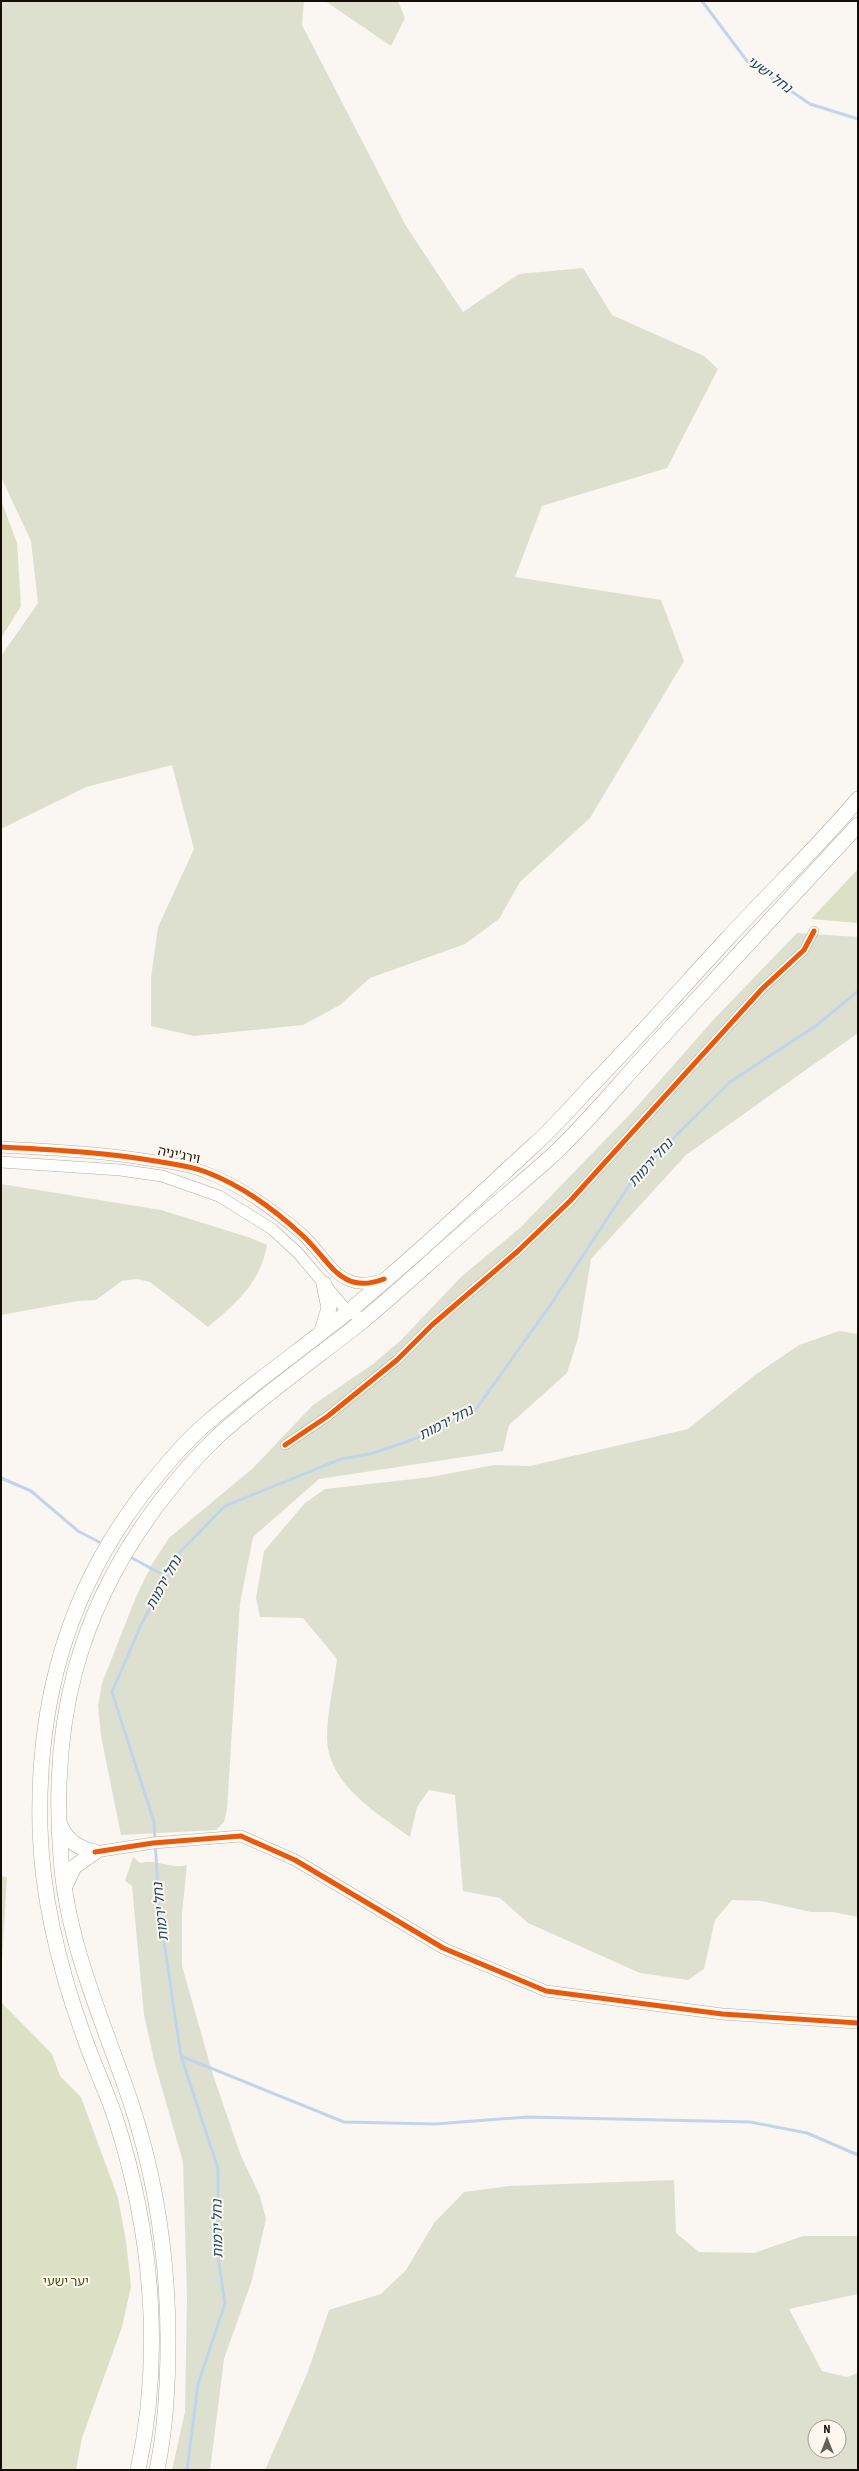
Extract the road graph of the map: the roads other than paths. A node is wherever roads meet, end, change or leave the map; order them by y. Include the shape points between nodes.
1 (858, 799) edge
2 (858, 825) edge
3 (814, 931) dead end
4 (1, 1146) edge
5 (1, 1162) edge
6 (384, 1279) junction
7 (324, 1284) junction
8 (348, 1312) junction
9 (365, 1319) junction
10 (322, 1332) junction
11 (285, 1445) dead end
12 (59, 1823) junction
13 (95, 1852) junction
14 (64, 1889) junction
15 (858, 2023) edge
16 (138, 2470) edge
17 (157, 2470) edge

1 - 6 highway via 539,1141
2 - 9 highway via 556,1152
3 - 11 street via 804,950 762,989 518,1252 432,1325 397,1360 328,1416
4 - 6 street, וירג'יניה via 122,1155 205,1172 233,1185 275,1212 308,1240 343,1279 355,1284
5 - 7 street, וירג'יניה via 120,1170 162,1176 192,1185 219,1196 272,1229
6 - 8 highway
7 - 8 street, וירג'יניה
7 - 10 highway via 329,1308
8 - 9 street, וירג'יניה
8 - 10 highway
9 - 12 highway via 220,1434 185,1471 137,1532 99,1602 83,1639 72,1678 60,1754
10 - 16 highway via 206,1423 154,1479 122,1522 96,1564 66,1634 47,1713 41,1751 40,1793 42,1866 48,1908 63,1969 85,2039 115,2117 136,2187 146,2248 150,2298 150,2372 145,2440
12 - 13 highway via 71,1842
12 - 14 highway
13 - 14 highway via 74,1867
13 - 15 street via 153,1843 241,1836 295,1860 443,1948 546,1991 722,2014
14 - 17 highway via 90,1990 132,2107 155,2190 164,2244 168,2295 168,2396 164,2439

